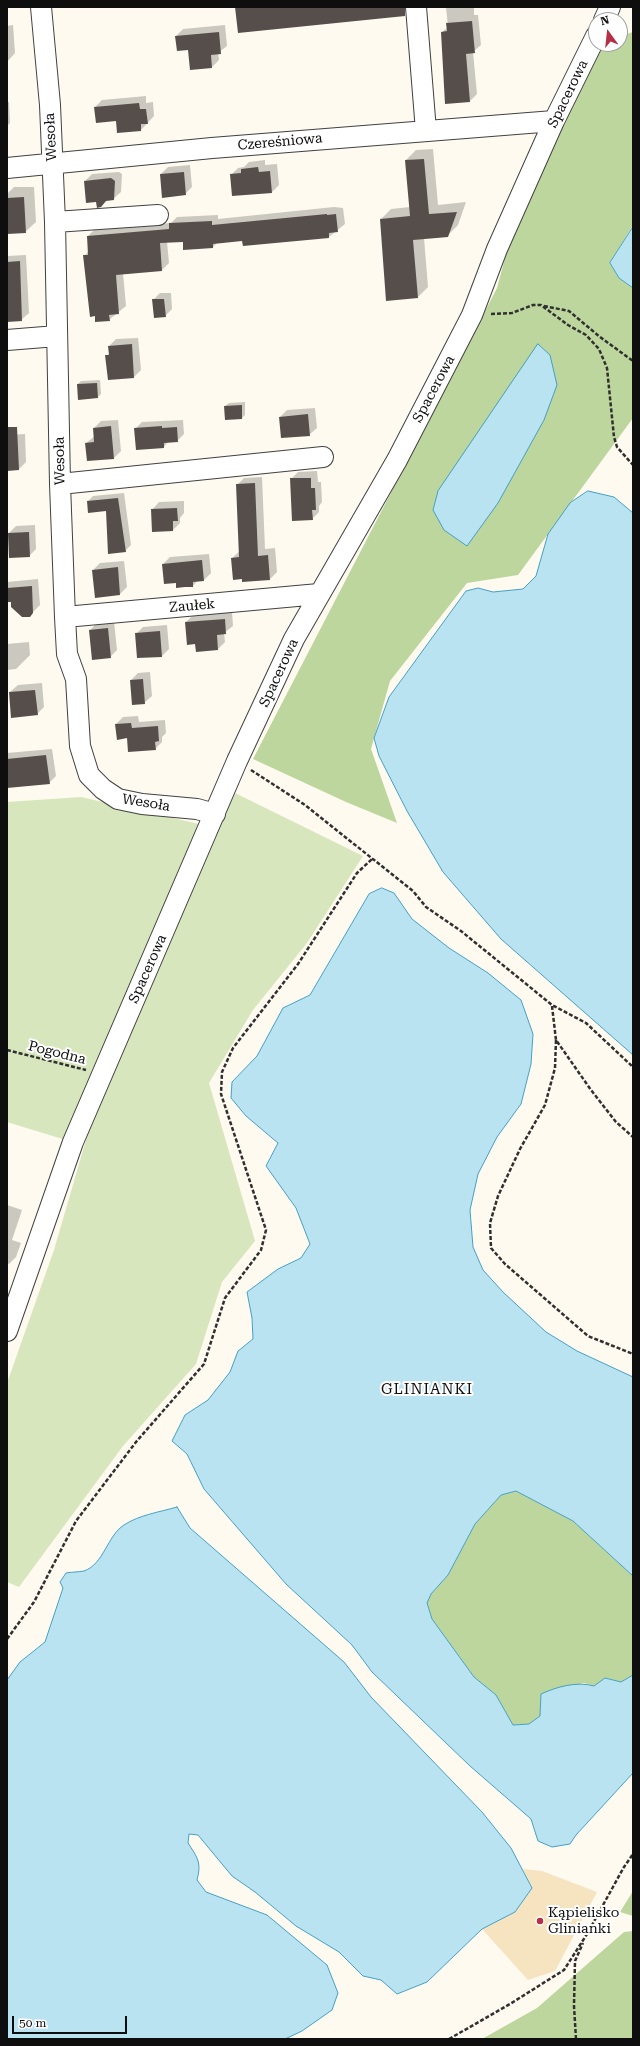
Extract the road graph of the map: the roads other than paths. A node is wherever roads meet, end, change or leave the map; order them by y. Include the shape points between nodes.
1 (41, 7) edge
2 (416, 7) edge
3 (588, 52) edge
4 (554, 121) junction
5 (426, 131) junction
6 (52, 163) junction
7 (7, 168) edge
8 (158, 215) dead end
9 (55, 222) junction
10 (57, 336) junction
11 (7, 340) edge
12 (323, 457) dead end
13 (60, 484) junction
14 (320, 594) junction
15 (65, 617) junction
16 (215, 814) junction
17 (7, 1331) edge

1 - 6 street, Wesoła via 50,105
2 - 5 street
3 - 4 street, Spacerowa
4 - 5 street, Czereśniowa
4 - 14 street, Spacerowa via 497,249 472,315 396,460
5 - 6 street, Czereśniowa
6 - 7 street, Czereśniowa
6 - 9 street, Wesoła
8 - 9 street
9 - 10 street, Wesoła
10 - 11 street
10 - 13 street, Wesoła
12 - 13 street
13 - 15 street, Wesoła
14 - 15 street, Zaułek
14 - 16 street, Spacerowa via 294,639
15 - 16 street, Wesoła via 67,654 76,679 80,746 88,775 118,799 197,809
16 - 17 street, Spacerowa via 73,1142

